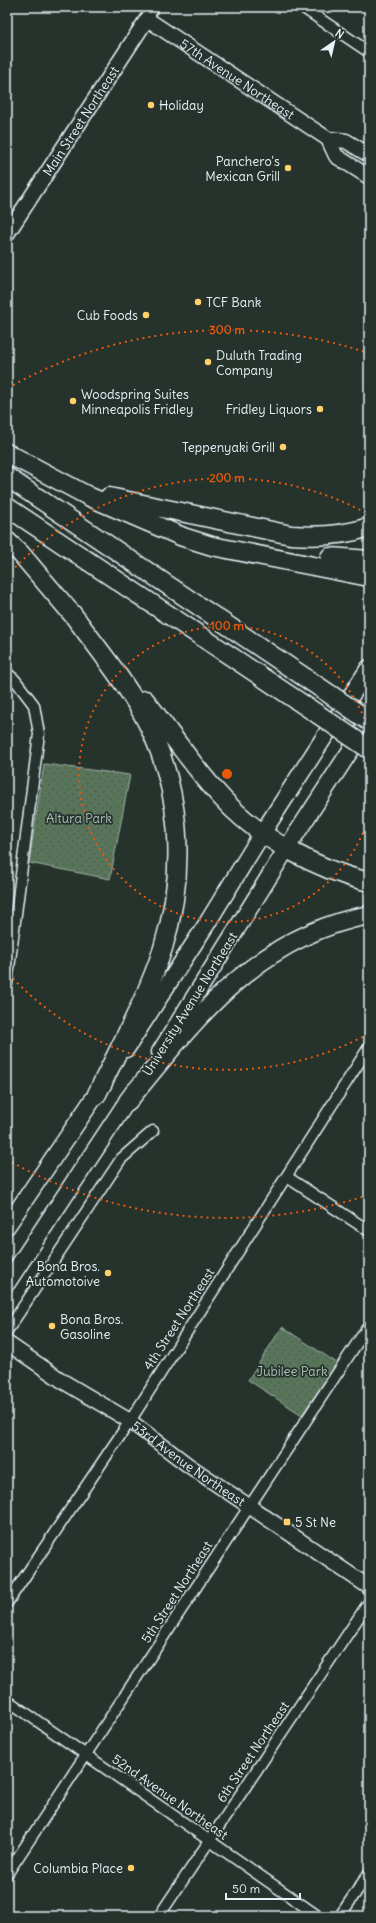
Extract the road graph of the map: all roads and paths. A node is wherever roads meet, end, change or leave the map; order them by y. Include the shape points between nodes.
1 (302, 7) edge
2 (151, 13) edge
3 (369, 52) edge
4 (328, 139) junction
5 (369, 155) edge
6 (369, 177) edge
7 (7, 234) edge
8 (7, 453) edge
9 (32, 467) junction
10 (7, 477) edge
11 (7, 507) edge
12 (124, 513) junction
13 (369, 527) edge
14 (7, 541) edge
15 (369, 560) edge
16 (369, 577) edge
17 (71, 612) junction
18 (369, 668) edge
19 (7, 673) edge
20 (369, 721) edge
21 (369, 749) edge
22 (263, 832) junction
23 (287, 848) junction
24 (369, 882) edge
25 (369, 915) edge
26 (7, 984) edge
27 (369, 1047) edge
28 (97, 1094) junction
29 (128, 1101) junction
30 (153, 1131) dead end
31 (286, 1177) junction
32 (7, 1226) edge
33 (369, 1230) edge
34 (7, 1283) edge
35 (369, 1325) edge
36 (7, 1331) edge
37 (7, 1343) edge
38 (130, 1421) junction
39 (250, 1507) junction
40 (369, 1587) edge
41 (369, 1602) edge
42 (7, 1603) edge
43 (7, 1700) edge
44 (86, 1754) junction
45 (210, 1841) junction
46 (369, 1873) edge
47 (7, 1874) edge
48 (159, 1916) edge
49 (318, 1916) edge
50 (340, 1916) edge

1 - 3 street
2 - 4 street, 57th Avenue Northeast
2 - 7 street, Main Street Northeast
4 - 5 street, 57th Avenue Northeast via 346,141
4 - 6 street, 57th Avenue Northeast via 336,156
8 - 9 highway
9 - 12 highway
9 - 13 highway via 115,498 275,532 332,536
10 - 20 highway, bridge
11 - 21 highway, bridge
12 - 15 highway via 199,533 344,559
12 - 16 highway via 212,546
14 - 17 highway
17 - 22 highway via 130,681 223,799 241,817
17 - 28 highway via 122,681 148,724 167,772 177,830 176,891 163,948 146,991
18 - 22 main road
19 - 26 street via 16,680 34,705 39,734
20 - 23 main road, University Avenue Northeast
22 - 23 highway
22 - 28 main road
23 - 24 highway via 325,869
23 - 29 main road, University Avenue Northeast
25 - 29 highway via 338,923 309,935 247,972 202,1012
27 - 31 street, 4th Street Northeast
28 - 32 main road
29 - 34 main road, University Avenue Northeast
30 - 36 street via 121,1159
31 - 33 street
31 - 38 street, 4th Street Northeast
35 - 39 street, 5th Street Northeast
37 - 38 street, 53rd Avenue Northeast via 64,1382
38 - 39 street, 53rd Avenue Northeast via 188,1466
38 - 42 street, 4th Street Northeast
39 - 40 street, 53rd Avenue Northeast
39 - 44 street, 5th Street Northeast
41 - 45 street, 6th Street Northeast
43 - 44 street, 52nd Avenue Northeast
44 - 45 street, 52nd Avenue Northeast
44 - 47 street, 5th Street Northeast
45 - 48 street, 6th Street Northeast
45 - 49 street, 52nd Avenue Northeast
46 - 50 street

